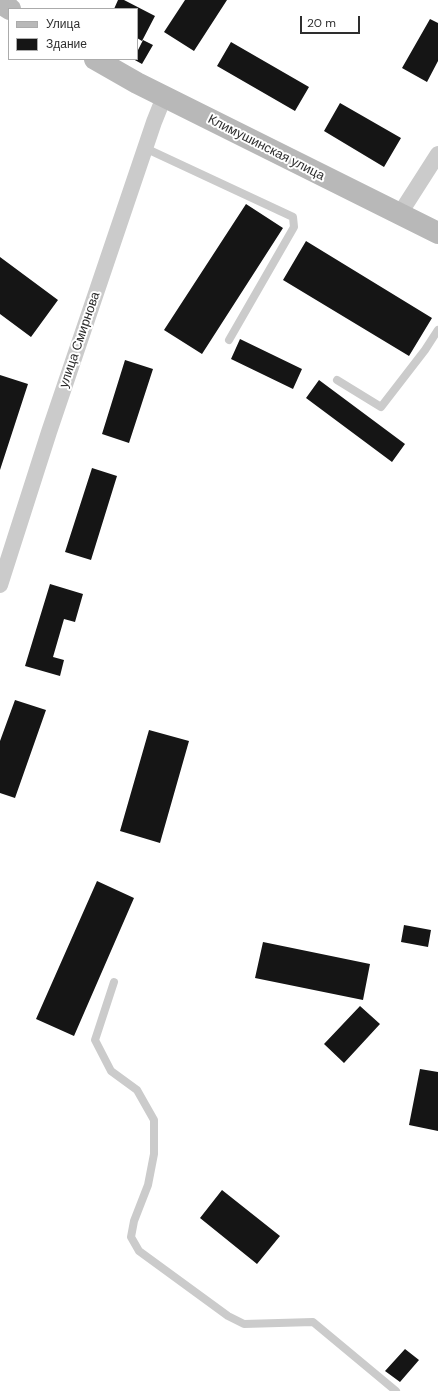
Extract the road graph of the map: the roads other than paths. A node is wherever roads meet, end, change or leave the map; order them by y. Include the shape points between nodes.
1 (98, 60) edge
2 (164, 97) junction
3 (145, 148) junction
4 (438, 154) edge
5 (399, 215) junction
6 (438, 233) edge
7 (438, 330) edge
8 (228, 340) dead end
9 (337, 380) dead end
10 (0, 585) edge
11 (114, 982) dead end
12 (396, 1391) edge

1 - 2 street, Климушинская улица
2 - 3 street, улица Смирнова
2 - 5 street, Климушинская улица
3 - 8 lane via 293,217 294,228
3 - 10 street, улица Смирнова
4 - 5 street
5 - 6 street, Климушинская улица
7 - 9 lane via 380,407
11 - 12 lane via 95,1040 111,1071 137,1090 154,1120 154,1154 148,1184 134,1221 131,1238 139,1251 228,1316 244,1324 313,1322

